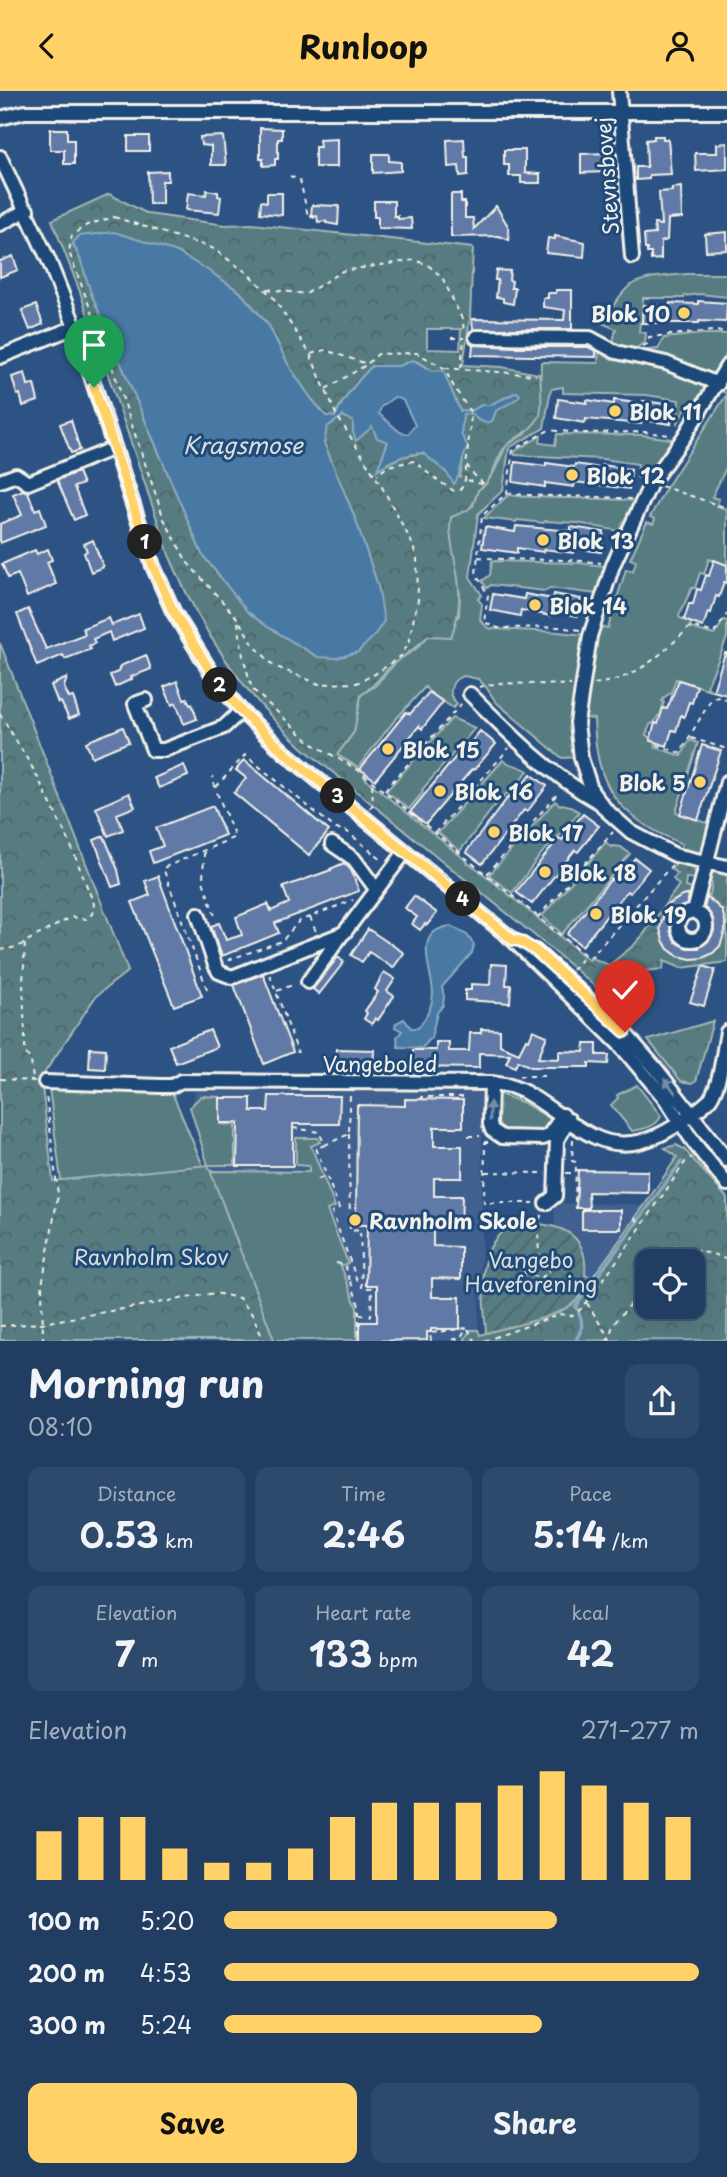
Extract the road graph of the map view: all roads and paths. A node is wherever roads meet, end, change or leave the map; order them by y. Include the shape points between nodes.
1 (619, 91) edge
2 (727, 112) edge
3 (621, 113) junction
4 (0, 118) edge
5 (0, 157) edge
6 (290, 176) dead end
7 (27, 210) junction
8 (315, 218) dead end
9 (0, 224) edge
10 (632, 257) dead end
11 (266, 289) junction
12 (75, 327) junction
13 (727, 332) edge
14 (476, 337) dead end
15 (310, 354) junction
16 (0, 357) edge
17 (630, 357) junction
18 (367, 365) junction
19 (727, 366) edge
20 (444, 368) junction
21 (461, 368) junction
22 (536, 375) dead end
23 (718, 384) junction
24 (325, 389) junction
25 (684, 437) junction
26 (114, 448) junction
27 (466, 464) junction
28 (376, 476) junction
29 (465, 480) junction
30 (0, 481) edge
31 (652, 483) junction
32 (507, 493) junction
33 (642, 500) junction
34 (727, 508) edge
35 (478, 557) junction
36 (613, 565) junction
37 (727, 614) edge
38 (726, 618) edge
39 (238, 619) junction
40 (591, 632) junction
41 (582, 686) junction
42 (470, 694) junction
43 (146, 700) dead end
44 (727, 700) edge
45 (241, 711) junction
46 (0, 714) edge
47 (690, 737) junction
48 (517, 739) junction
49 (657, 745) dead end
50 (727, 749) edge
51 (213, 776) dead end
52 (372, 782) junction
53 (727, 782) edge
54 (567, 783) junction
55 (215, 788) junction
56 (383, 791) junction
57 (598, 801) junction
58 (364, 817) junction
59 (620, 823) junction
60 (435, 833) junction
61 (332, 845) dead end
62 (204, 851) junction
63 (405, 852) junction
64 (679, 856) junction
65 (705, 862) junction
66 (727, 867) edge
67 (392, 868) junction
68 (487, 875) junction
69 (373, 886) junction
70 (694, 912) dead end
71 (310, 916) junction
72 (199, 917) joint
73 (538, 917) junction
74 (344, 933) junction
75 (513, 940) junction
76 (26, 942) junction
77 (320, 942) junction
78 (0, 950) edge
79 (585, 955) junction
80 (266, 964) junction
81 (215, 965) junction
82 (565, 977) junction
83 (310, 980) joint
84 (207, 989) dead end
85 (276, 991) junction
86 (727, 1032) edge
87 (299, 1053) dead end
88 (724, 1064) edge
89 (0, 1080) edge
90 (350, 1081) junction
91 (39, 1082) junction
92 (491, 1083) junction
93 (468, 1097) dead end
94 (421, 1100) dead end
95 (692, 1114) junction
96 (570, 1121) junction
97 (681, 1123) junction
98 (293, 1128) dead end
99 (349, 1134) junction
100 (468, 1136) dead end
101 (485, 1136) dead end
102 (494, 1142) dead end
103 (324, 1145) junction
104 (692, 1156) dead end
105 (727, 1160) edge
106 (484, 1172) junction
107 (555, 1173) junction
108 (576, 1173) junction
109 (327, 1176) junction
110 (318, 1179) dead end
111 (727, 1184) edge
112 (546, 1203) junction
113 (575, 1203) dead end
114 (635, 1219) dead end
115 (643, 1224) junction
116 (672, 1249) edge
117 (688, 1249) edge
118 (705, 1253) edge
119 (539, 1260) junction
120 (727, 1260) edge
121 (337, 1263) dead end
122 (351, 1282) junction
123 (635, 1298) edge
124 (586, 1302) junction
125 (359, 1315) junction
126 (42, 1323) junction
127 (0, 1325) edge
128 (467, 1328) junction
129 (439, 1330) junction
130 (433, 1331) dead end
131 (609, 1340) edge
132 (43, 1341) edge
133 (264, 1341) edge
134 (359, 1341) edge
135 (430, 1341) edge
136 (448, 1341) edge
137 (475, 1341) edge
138 (484, 1341) edge

1 - 3 street, Stevnsbovej
2 - 3 street
3 - 4 street via 23,112
3 - 10 street, Stevnsbovej
5 - 7 street
6 - 8 path via 300,180 309,216
7 - 9 street
7 - 12 street
11 - 15 path
11 - 21 path via 306,294 342,271 415,260 428,265 442,278 463,321
11 - 39 path via 212,248 147,226 114,217 72,235 69,252 164,519 187,562
12 - 16 street
12 - 26 street
13 - 17 path via 649,337
14 - 17 street via 590,338
15 - 18 path via 325,350
15 - 24 path
17 - 23 street via 666,363
18 - 20 path via 378,354 417,353
18 - 24 path
19 - 23 street
20 - 21 path
20 - 27 path via 471,415
21 - 22 path
23 - 25 street
24 - 28 path via 335,414
25 - 31 street
25 - 32 path via 548,430 513,450
26 - 30 street via 28,483 16,475
26 - 45 street via 173,611
27 - 29 path
27 - 29 path via 485,485
28 - 29 path via 388,466 414,461 454,491 461,489
28 - 39 path via 417,558 418,600 401,656 357,683 320,684 274,666 253,645
31 - 33 street
31 - 34 path
32 - 33 path
32 - 35 path via 482,516
33 - 36 street
35 - 36 path
35 - 40 path via 476,574 488,595 484,622 488,625
36 - 40 street
37 - 38 path
38 - 41 path via 714,633 691,626 635,673
39 - 52 path via 252,689 312,743
40 - 41 street
41 - 42 path via 499,683 481,686
41 - 57 street via 577,723 581,758
42 - 48 street
42 - 56 path
43 - 45 street via 135,704 153,750 224,727
44 - 47 path via 712,698
45 - 58 street
46 - 76 path via 35,772 94,904 86,919 72,918
47 - 49 path via 680,753
47 - 50 path
48 - 54 street
48 - 60 path
51 - 55 path
52 - 56 path
52 - 58 path via 373,804
53 - 65 street
54 - 57 street
54 - 68 path
55 - 62 path via 235,837
55 - 67 path via 245,755
56 - 60 path
57 - 59 street
58 - 63 street
59 - 64 street
59 - 73 path
60 - 68 path
61 - 69 street via 354,859
62 - 72 path via 204,881 215,916
62 - 84 path via 163,868
63 - 67 street
63 - 75 street
64 - 65 street
64 - 79 path via 591,957
65 - 66 street
65 - 70 street
67 - 69 street
68 - 73 path
69 - 71 path via 362,896
69 - 74 street
71 - 77 path
71 - 81 path via 299,921 282,941
72 - 81 street
73 - 79 path
74 - 77 street
74 - 83 street
75 - 82 street via 536,951
75 - 97 street via 619,1044
76 - 78 path
76 - 91 path via 25,1052
77 - 80 street
79 - 82 path
80 - 81 street via 233,977 219,972
80 - 85 path
95 -> 82 street via 625,1032
83 - 85 path
85 - 87 path
86 - 88 street, Vangeboled
88 - 95 street, Vangeboled via 710,1098
89 - 91 path
90 - 91 street, Vangeboled via 181,1081 162,1087
90 - 92 street, Vangeboled
90 - 99 path
91 - 126 path via 58,1195 43,1285
92 - 96 street, Vangeboled via 523,1091
96 -> 92 street via 543,1138 502,1137 490,1124
93 - 94 path
95 - 97 street, Vangeboled
95 - 105 street
96 - 97 street, Vangeboled via 595,1137 623,1144 646,1140
96 - 107 street via 557,1140
96 - 108 path
97 - 111 street
98 - 103 path via 319,1132
99 - 103 path
99 - 125 path via 350,1231 360,1230 362,1288 372,1288 371,1316
100 - 101 path
102 - 106 path via 485,1142
103 - 109 path via 316,1148
104 - 115 path
106 - 107 path
106 - 112 path via 485,1203
107 - 108 path
107 - 112 street via 555,1196
108 - 113 path
109 - 110 path
109 - 122 path via 339,1208 332,1212 357,1280
112 - 119 path via 538,1224
114 - 115 path
115 - 124 path
116 - 117 path
118 - 120 path
119 - 119 path via 549,1264 549,1273 540,1278 526,1273 526,1263
121 - 122 path via 345,1265
122 - 125 path
123 - 131 path via 613,1325
124 - 131 path
124 - 138 path via 571,1316 561,1314
125 - 134 path
126 - 127 path
126 - 132 path
126 - 133 path via 215,1293 239,1298
128 - 129 path
128 - 136 path via 460,1338
128 - 137 path
129 - 130 path
129 - 135 path via 430,1332

